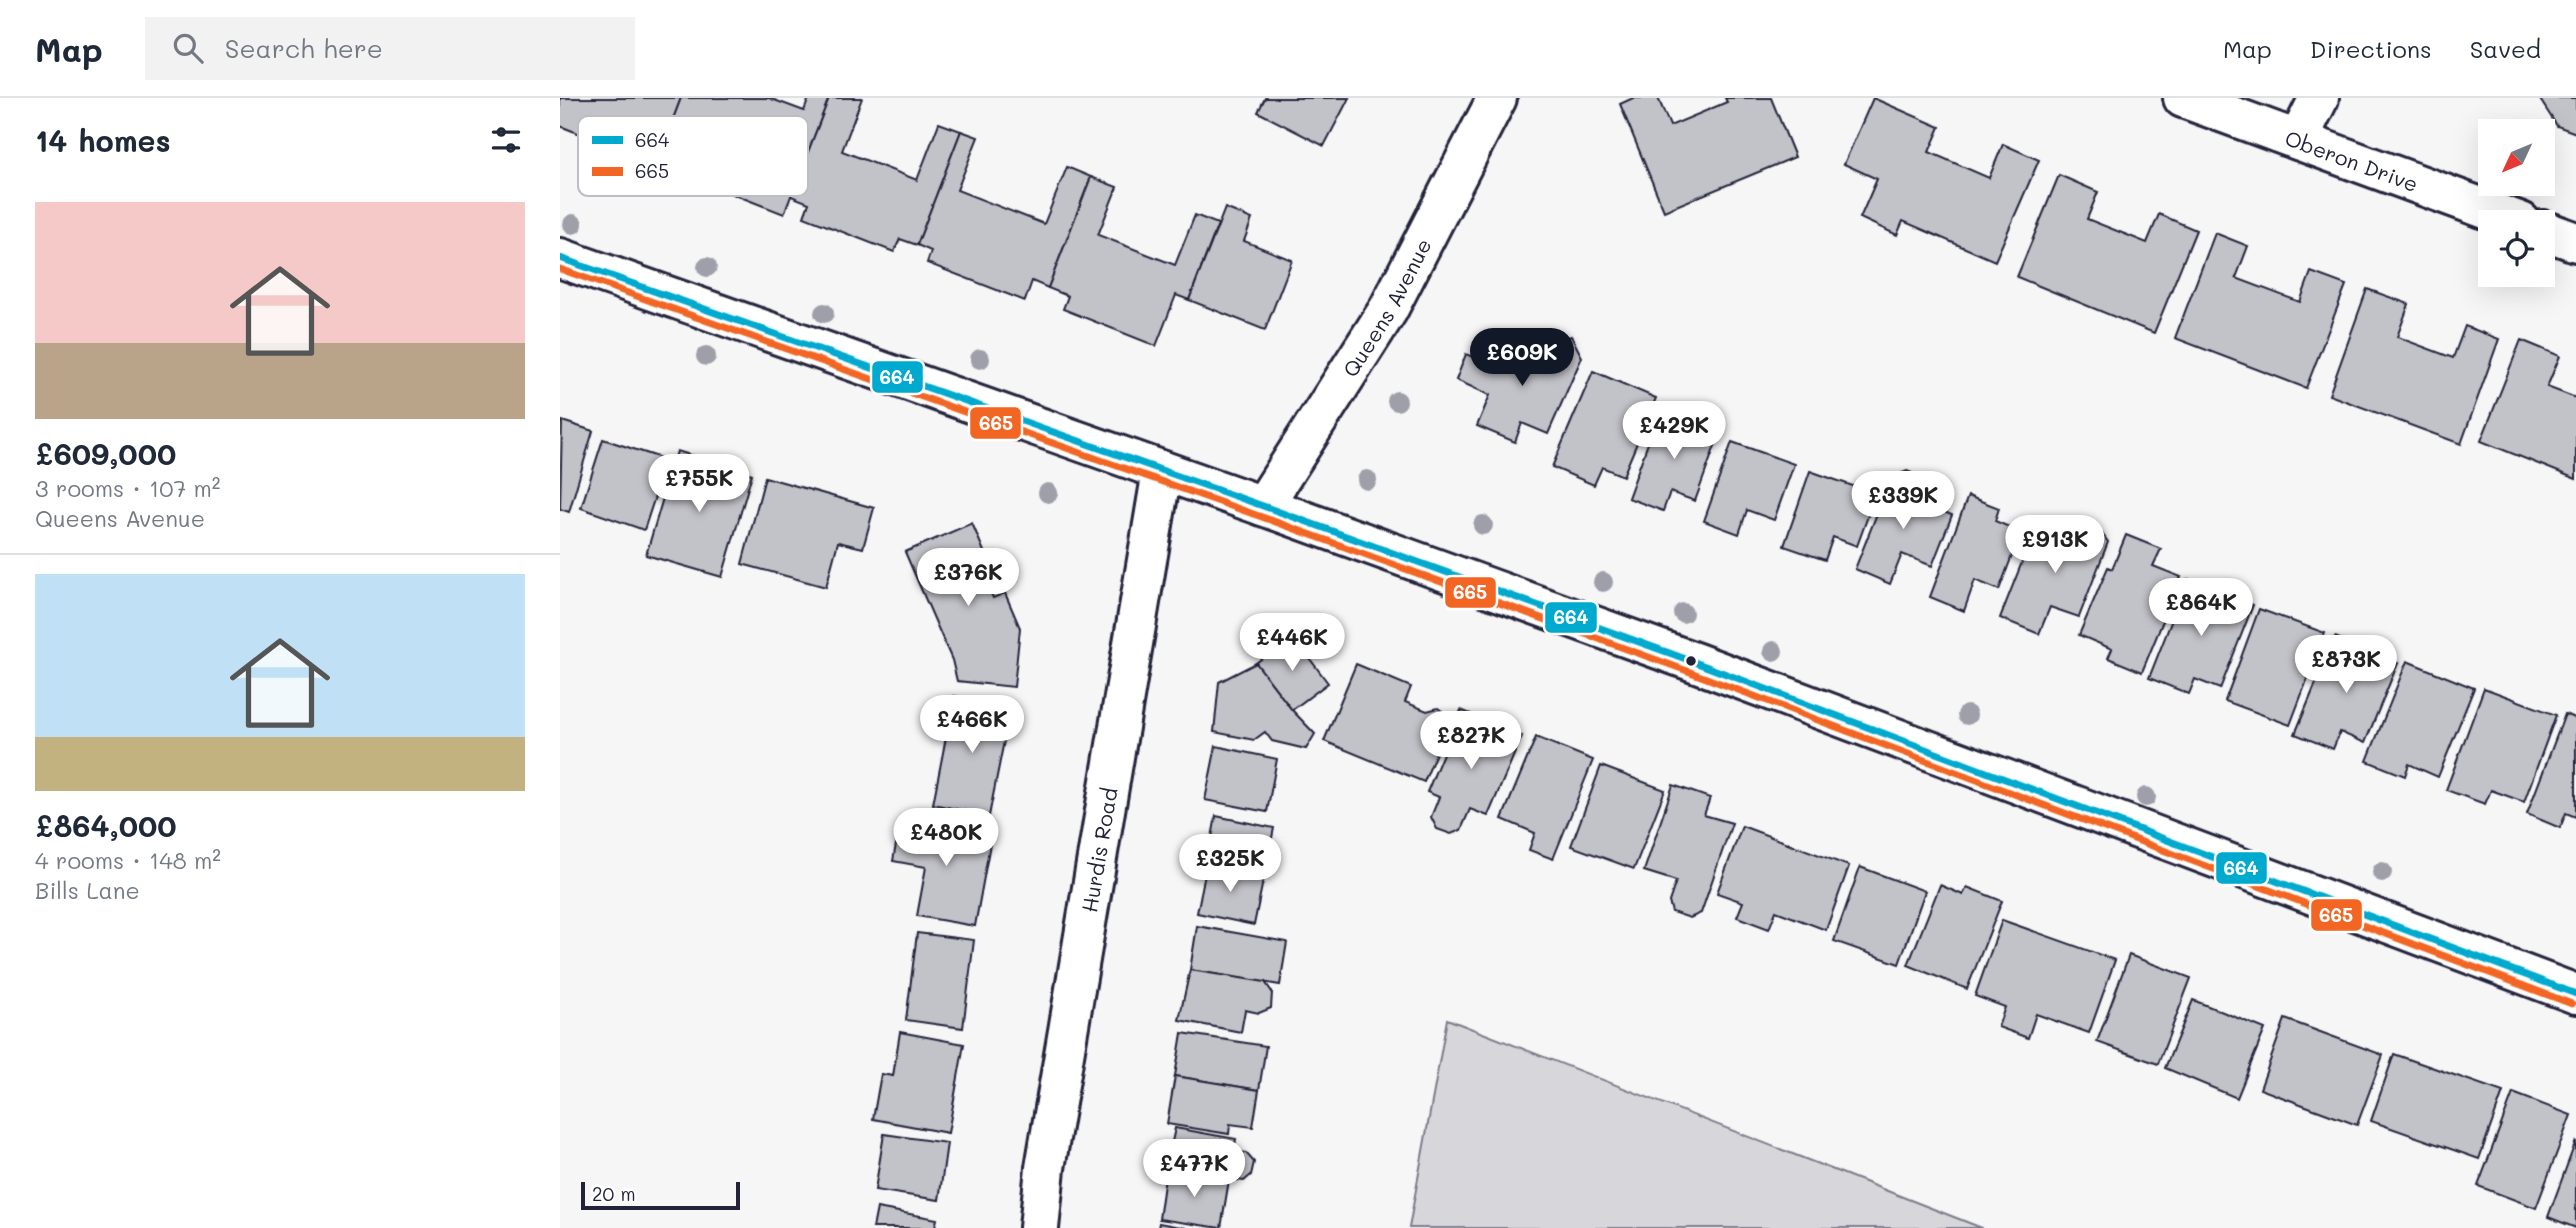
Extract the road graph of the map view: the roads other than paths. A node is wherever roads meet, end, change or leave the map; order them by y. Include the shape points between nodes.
1 (1497, 98) edge
2 (2183, 98) edge
3 (2319, 98) edge
4 (2298, 140) junction
5 (2488, 210) edge
6 (2555, 234) edge
7 (2576, 242) edge
8 (560, 258) edge
9 (1162, 471) junction
10 (1263, 506) junction
11 (2576, 993) edge
12 (1040, 1228) edge

1 - 10 street, Queens Avenue via 1388,310
2 - 4 street, Oberon Drive
3 - 4 street
4 - 5 street, Oberon Drive
6 - 7 street
8 - 9 street
9 - 10 street
9 - 12 street, Hurdis Road via 1045,1168
10 - 11 street via 1697,663

